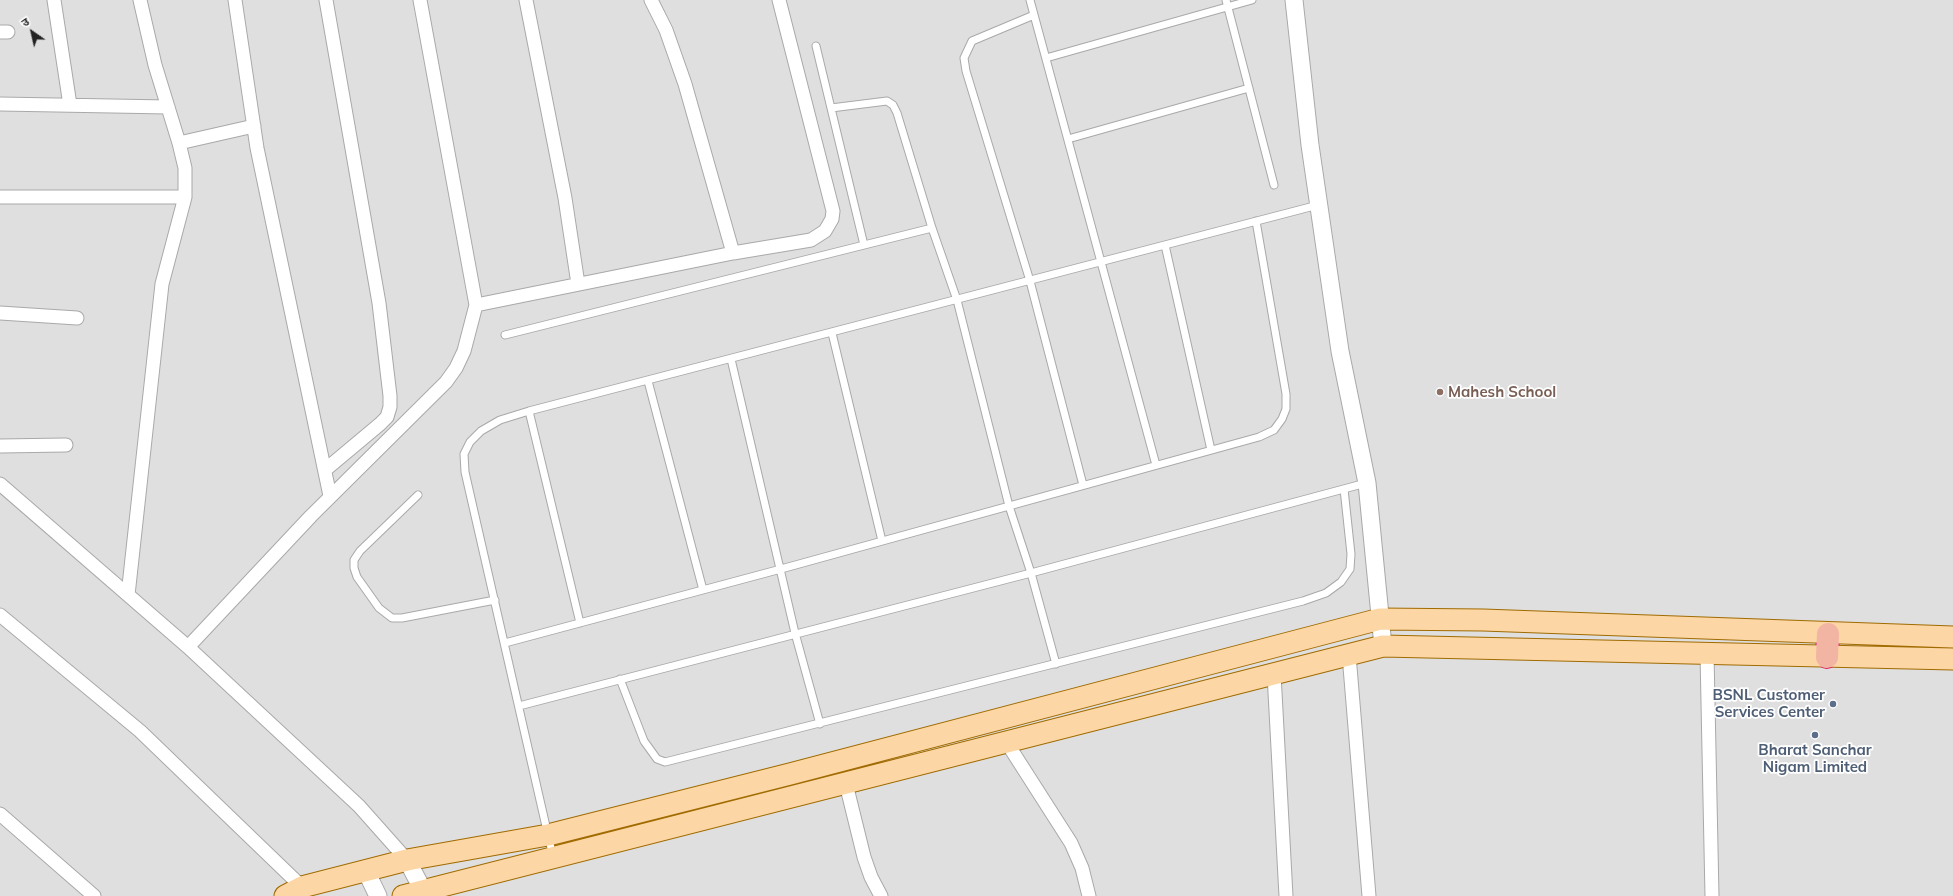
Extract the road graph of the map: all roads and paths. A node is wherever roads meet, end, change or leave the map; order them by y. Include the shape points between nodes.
1 (54, 0) edge
2 (140, 0) edge
3 (235, 0) edge
4 (326, 0) edge
5 (420, 0) edge
6 (526, 0) edge
7 (651, 0) edge
8 (779, 0) edge
9 (1030, 0) edge
10 (1252, 0) edge
11 (1294, 0) edge
12 (1227, 3) edge
13 (1034, 15) junction
14 (816, 46) dead end
15 (1046, 58) junction
16 (1249, 88) junction
17 (0, 104) edge
18 (70, 105) junction
19 (168, 108) junction
20 (831, 108) junction
21 (254, 126) junction
22 (1068, 139) junction
23 (179, 143) junction
24 (1274, 185) dead end
25 (0, 197) edge
26 (185, 197) junction
27 (1318, 205) junction
28 (1256, 221) junction
29 (932, 228) junction
30 (864, 245) junction
31 (1165, 245) junction
32 (733, 253) junction
33 (1102, 262) junction
34 (1030, 281) junction
35 (578, 284) junction
36 (957, 300) junction
37 (476, 305) junction
38 (0, 314) edge
39 (77, 318) dead end
40 (832, 333) junction
41 (504, 335) dead end
42 (731, 359) junction
43 (648, 381) junction
44 (529, 411) junction
45 (66, 445) dead end
46 (0, 446) edge
47 (1211, 450) junction
48 (1156, 465) junction
49 (325, 470) junction
50 (1367, 483) junction
51 (0, 484) edge
52 (1083, 485) junction
53 (1344, 489) junction
54 (418, 495) dead end
55 (330, 496) junction
56 (1009, 506) junction
57 (882, 541) junction
58 (781, 569) junction
59 (1031, 573) junction
60 (703, 590) junction
61 (128, 595) junction
62 (494, 600) junction
63 (0, 615) edge
64 (1380, 619) junction
65 (580, 623) junction
66 (795, 633) junction
67 (1828, 634) junction
68 (1953, 637) edge
69 (505, 643) junction
70 (1383, 646) junction
71 (188, 647) junction
72 (1707, 654) junction
73 (1349, 655) junction
74 (1827, 657) junction
75 (1953, 660) edge
76 (1056, 664) junction
77 (1274, 674) junction
78 (620, 679) junction
79 (519, 706) junction
80 (820, 724) junction
81 (1007, 743) junction
82 (846, 784) junction
83 (0, 814) edge
84 (548, 835) junction
85 (554, 859) junction
86 (407, 860) junction
87 (366, 871) junction
88 (294, 892) edge
89 (425, 893) edge
90 (94, 896) edge
91 (378, 896) edge
92 (403, 896) edge
93 (881, 896) edge
94 (1089, 896) edge
95 (1286, 896) edge
96 (1369, 896) edge
97 (1712, 896) edge

1 - 18 street
2 - 19 street via 155,66
3 - 21 street
4 - 49 street via 379,303 390,407 387,417 380,424
5 - 37 street
6 - 35 street via 564,190
7 - 32 street via 666,30 685,84
8 - 32 street via 833,211 832,219 825,231 811,240
9 - 13 lane
10 - 12 lane
11 - 27 street
12 - 15 lane
12 - 16 lane
13 - 15 lane
13 - 34 lane via 972,41 964,58
14 - 20 lane
15 - 22 lane
16 - 22 lane
16 - 24 lane
17 - 18 street
18 - 19 street
19 - 23 street
20 - 29 lane via 881,101 893,105
20 - 30 lane
21 - 23 street
21 - 49 street
22 - 33 lane
23 - 26 street via 185,168
25 - 26 street
26 - 61 street via 162,284
27 - 28 lane
27 - 50 street via 1340,351
28 - 31 lane
28 - 47 lane via 1286,394 1286,410 1274,430 1259,437
29 - 30 lane
29 - 36 lane
30 - 41 lane
31 - 33 lane
31 - 47 lane
32 - 35 street
33 - 34 lane
33 - 48 lane
34 - 36 lane
34 - 52 lane
35 - 37 street
36 - 40 lane
36 - 56 lane
37 - 55 street via 464,352 446,382
38 - 39 street
40 - 42 lane
40 - 57 lane
42 - 43 lane
42 - 58 lane
43 - 44 lane
43 - 60 lane
44 - 62 lane via 500,420 481,431 470,442 464,454 464,472
44 - 65 lane
45 - 46 street
47 - 48 lane
48 - 52 lane
49 - 55 street
50 - 53 lane
50 - 64 street
51 - 61 street
52 - 56 lane
53 - 59 lane
53 - 76 lane via 1351,554 1350,569 1341,582 1326,593
54 - 62 lane via 360,551 354,560 357,577 379,608 392,618 402,618
55 - 71 street
56 - 57 lane
56 - 59 lane
57 - 58 lane
58 - 60 lane
58 - 66 lane
59 - 66 lane
59 - 76 lane
60 - 65 lane
61 - 71 street
62 - 69 lane
63 - 88 street via 140,731
64 - 67 main road via 1506,621
64 - 70 street
64 - 84 main road
65 - 69 lane
66 - 78 lane
66 - 80 lane
67 - 68 main road
67 - 74 highway
69 - 79 lane
70 - 72 main road
70 - 73 main road
71 - 86 street via 360,806
72 - 74 main road
72 - 97 street
73 - 77 main road
73 - 96 street
74 - 75 main road
76 - 80 lane
77 - 81 main road
77 - 95 street
78 - 79 lane
78 - 80 lane via 644,741 657,759 665,762
79 - 84 lane
81 - 82 main road
81 - 94 street via 1071,843 1082,868
82 - 85 main road
82 - 93 street via 864,857
83 - 90 street
84 - 85 lane
84 - 86 main road
85 - 89 main road
86 - 87 main road
86 - 89 street
87 - 88 main road
87 - 91 street
89 - 92 main road

